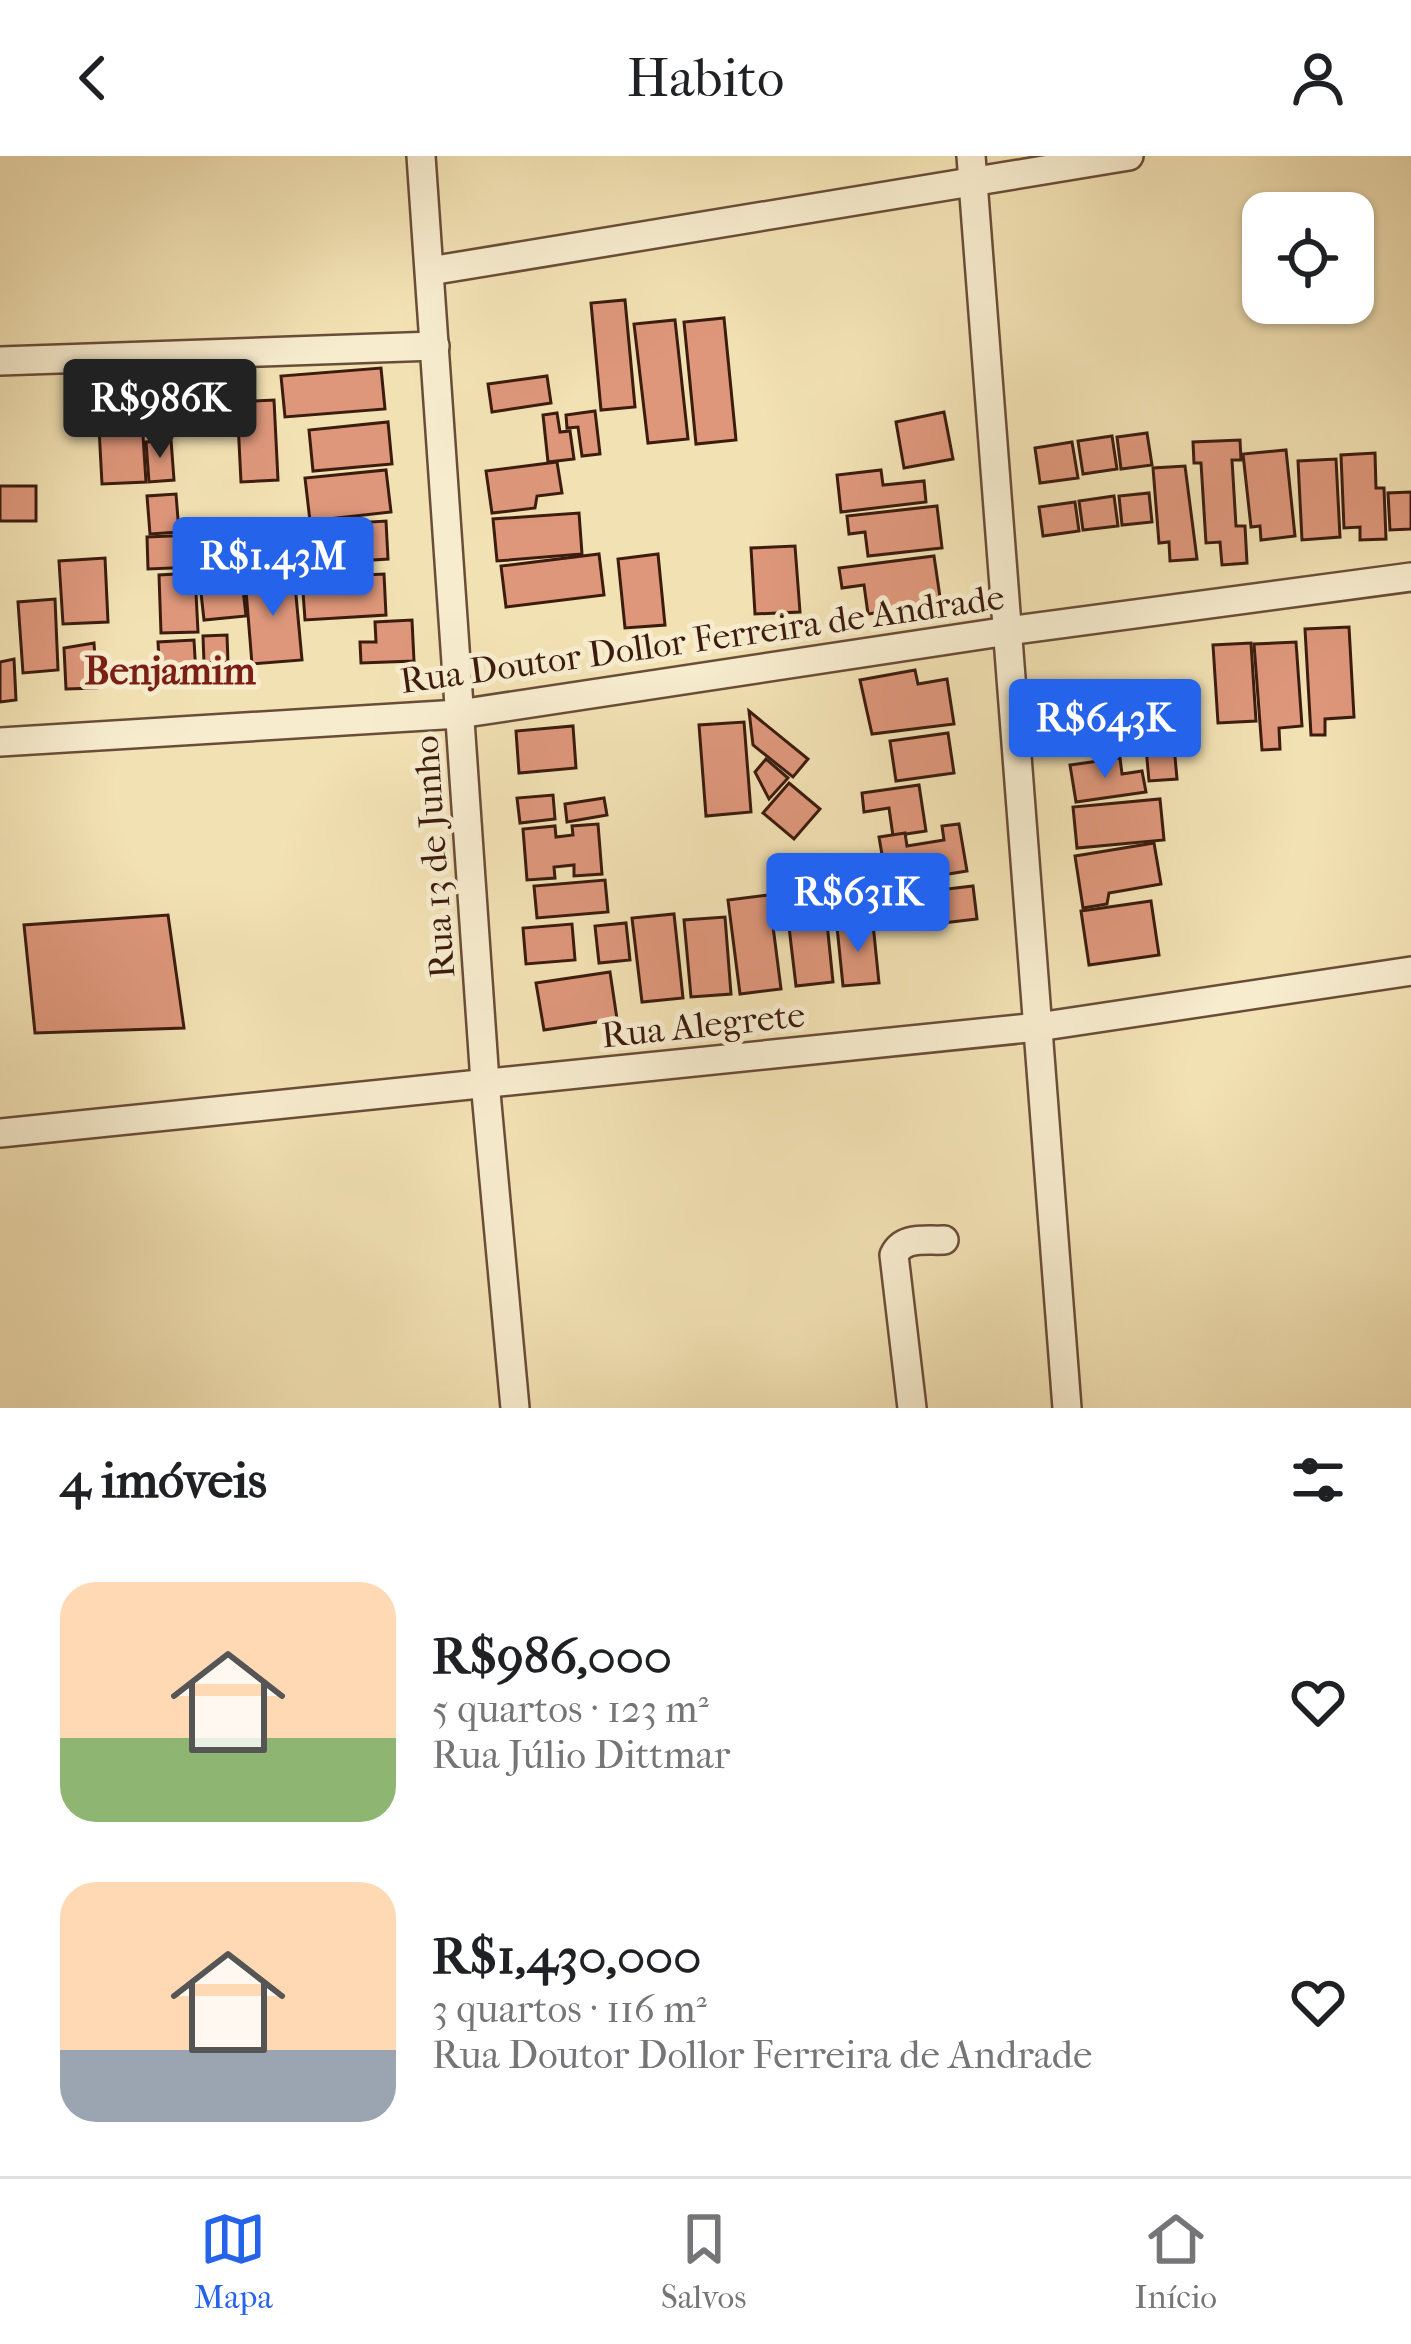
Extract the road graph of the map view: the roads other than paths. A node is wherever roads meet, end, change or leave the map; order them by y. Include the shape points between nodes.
1 (421, 156) edge
2 (1129, 156) edge
3 (972, 168) edge
4 (430, 271) junction
5 (435, 346) junction
6 (0, 361) edge
7 (1411, 577) edge
8 (1008, 632) junction
9 (459, 714) junction
10 (0, 742) edge
11 (1411, 971) edge
12 (1039, 1027) junction
13 (485, 1082) junction
14 (0, 1133) edge
15 (944, 1240) dead end
16 (515, 1408) edge
17 (912, 1408) edge
18 (1067, 1408) edge

1 - 4 street, Rua 13 de Junho
2 - 3 street
3 - 4 street
3 - 8 street
4 - 5 street, Rua 13 de Junho
5 - 6 street
5 - 9 street, Rua 13 de Junho
7 - 8 street, Rua Doutor Dollor Ferreira de Andrade
8 - 9 street, Rua Doutor Dollor Ferreira de Andrade
8 - 12 street
9 - 10 street, Rua Doutor Dollor Ferreira de Andrade
9 - 13 street, Rua 13 de Junho
11 - 12 street, Rua Alegrete
12 - 13 street, Rua Alegrete
12 - 18 street
13 - 14 street, Rua Alegrete
13 - 16 street, Rua 13 de Junho
15 - 17 street via 909,1241 894,1255

